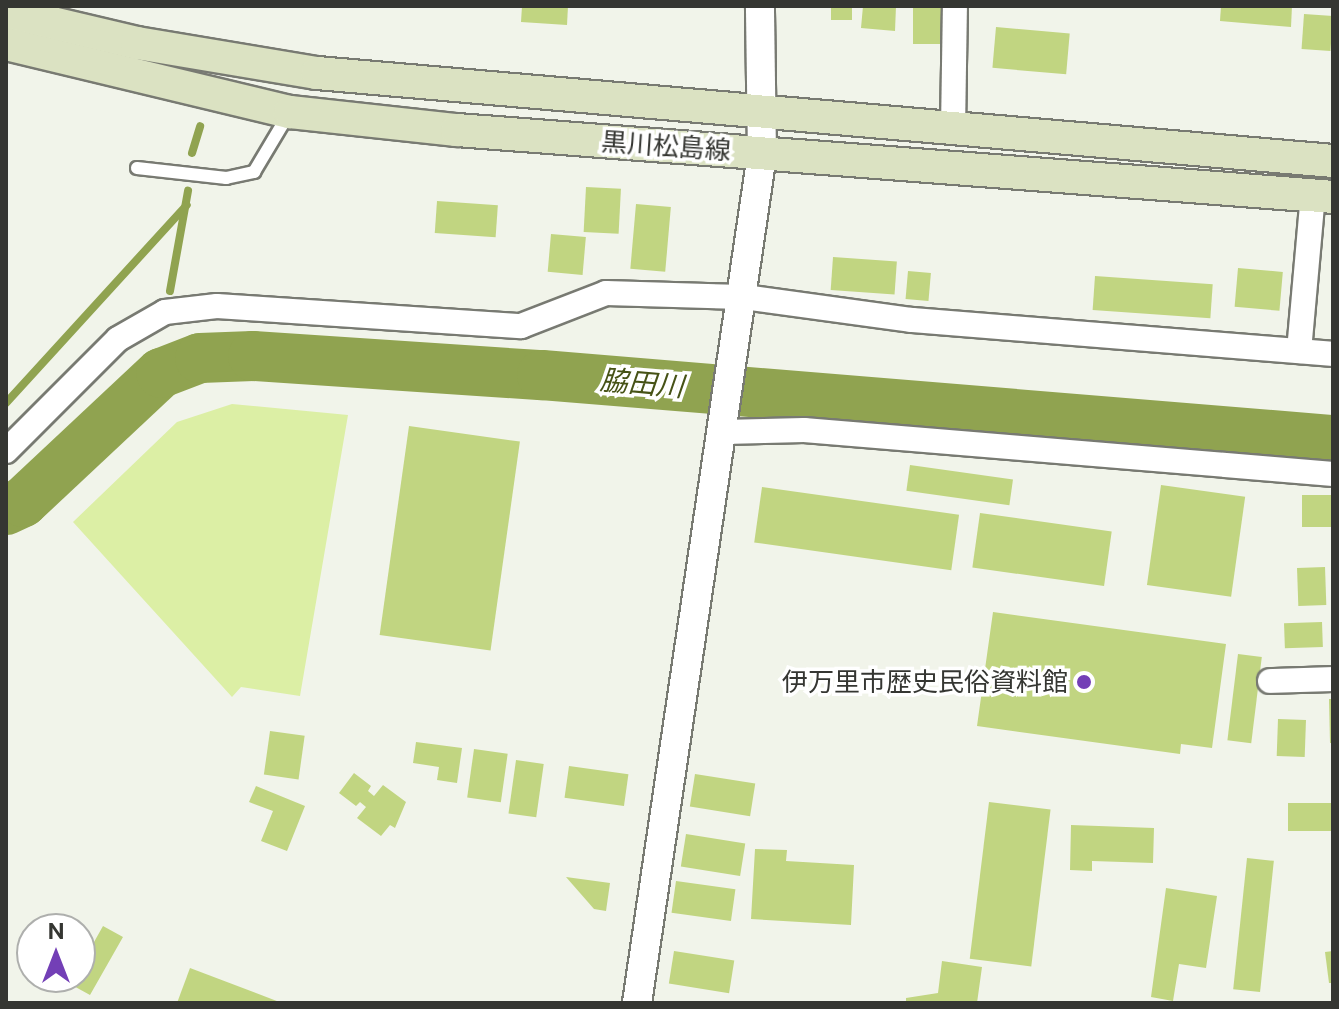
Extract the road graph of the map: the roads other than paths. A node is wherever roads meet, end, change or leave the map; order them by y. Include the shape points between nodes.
1 (760, 6) edge
2 (955, 6) edge
3 (6, 12) edge
4 (6, 44) edge
5 (290, 112) junction
6 (765, 114) junction
7 (953, 129) junction
8 (762, 154) junction
9 (1333, 161) edge
10 (137, 168) dead end
11 (1323, 196) edge
12 (744, 297) junction
13 (1299, 351) junction
14 (1333, 354) edge
15 (724, 432) junction
16 (6, 451) edge
17 (1333, 474) edge
18 (1333, 679) edge
19 (1270, 681) dead end
20 (637, 1003) edge

1 - 6 street
2 - 7 street
3 - 6 main road, 黒川松島線 via 137,43 317,73
4 - 5 main road, 黒川松島線
5 - 8 main road, 黒川松島線
5 - 10 lane via 254,172 226,178
6 - 7 main road, 黒川松島線
6 - 8 street
7 - 9 main road, 黒川松島線
8 - 11 main road, 黒川松島線
8 - 12 street
11 - 13 street
12 - 13 street via 912,320
12 - 15 street
12 - 16 street via 606,293 521,326 217,306 165,312 118,339
13 - 14 street
15 - 17 street via 804,430
15 - 20 street
18 - 19 street

